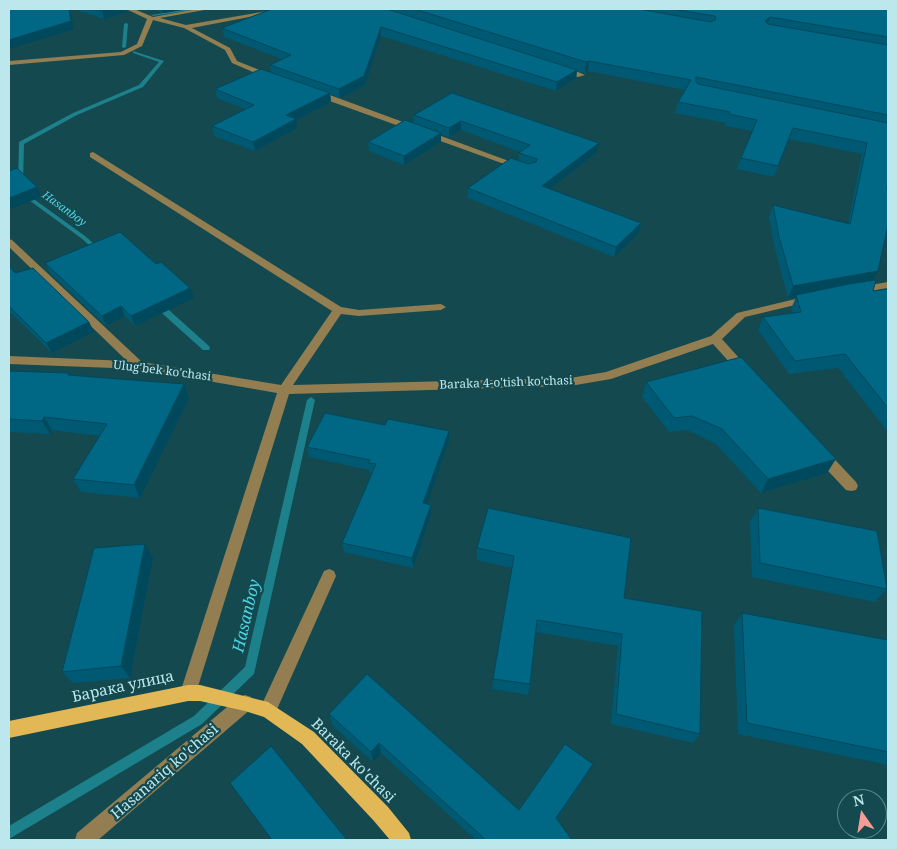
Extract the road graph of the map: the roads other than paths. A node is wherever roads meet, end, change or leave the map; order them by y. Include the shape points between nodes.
1 (130, 9) edge
2 (207, 9) edge
3 (288, 9) edge
4 (151, 18) junction
5 (186, 27) junction
6 (9, 63) edge
7 (553, 66) edge
8 (581, 75) edge
9 (278, 80) edge
10 (306, 90) edge
11 (93, 155) dead end
12 (531, 170) edge
13 (9, 242) edge
14 (888, 285) edge
15 (842, 292) edge
16 (824, 296) edge
17 (441, 307) dead end
18 (338, 310) junction
19 (715, 340) junction
20 (9, 360) edge
21 (140, 365) junction
22 (756, 383) edge
23 (284, 390) junction
24 (810, 442) edge
25 (851, 486) dead end
26 (329, 576) dead end
27 (194, 693) junction
28 (245, 703) junction
29 (268, 710) junction
30 (9, 730) edge
31 (84, 840) edge
32 (402, 840) edge

1 - 4 street
2 - 4 street
3 - 5 street
4 - 5 street
4 - 6 street via 140,45 122,54
5 - 9 street via 228,49 234,62
7 - 8 street
10 - 12 street
11 - 18 street
13 - 21 street
14 - 15 street
16 - 19 street, Baraka 4-o'tish ko'chasi via 741,316
17 - 18 street via 359,313
18 - 23 street
19 - 22 street
19 - 23 street, Baraka 4-o'tish ko'chasi via 606,376 570,382
20 - 21 street, Ulug'bek ko'chasi
21 - 23 street, Ulug'bek ko'chasi
23 - 27 street
24 - 25 street
26 - 29 street
27 - 28 main road, Барака улица
27 - 30 main road, Барака улица
28 - 29 main road, Baraka ko'chasi
28 - 31 street, Hasanariq ko'chasi
29 - 32 main road, Baraka ko'chasi via 308,738

